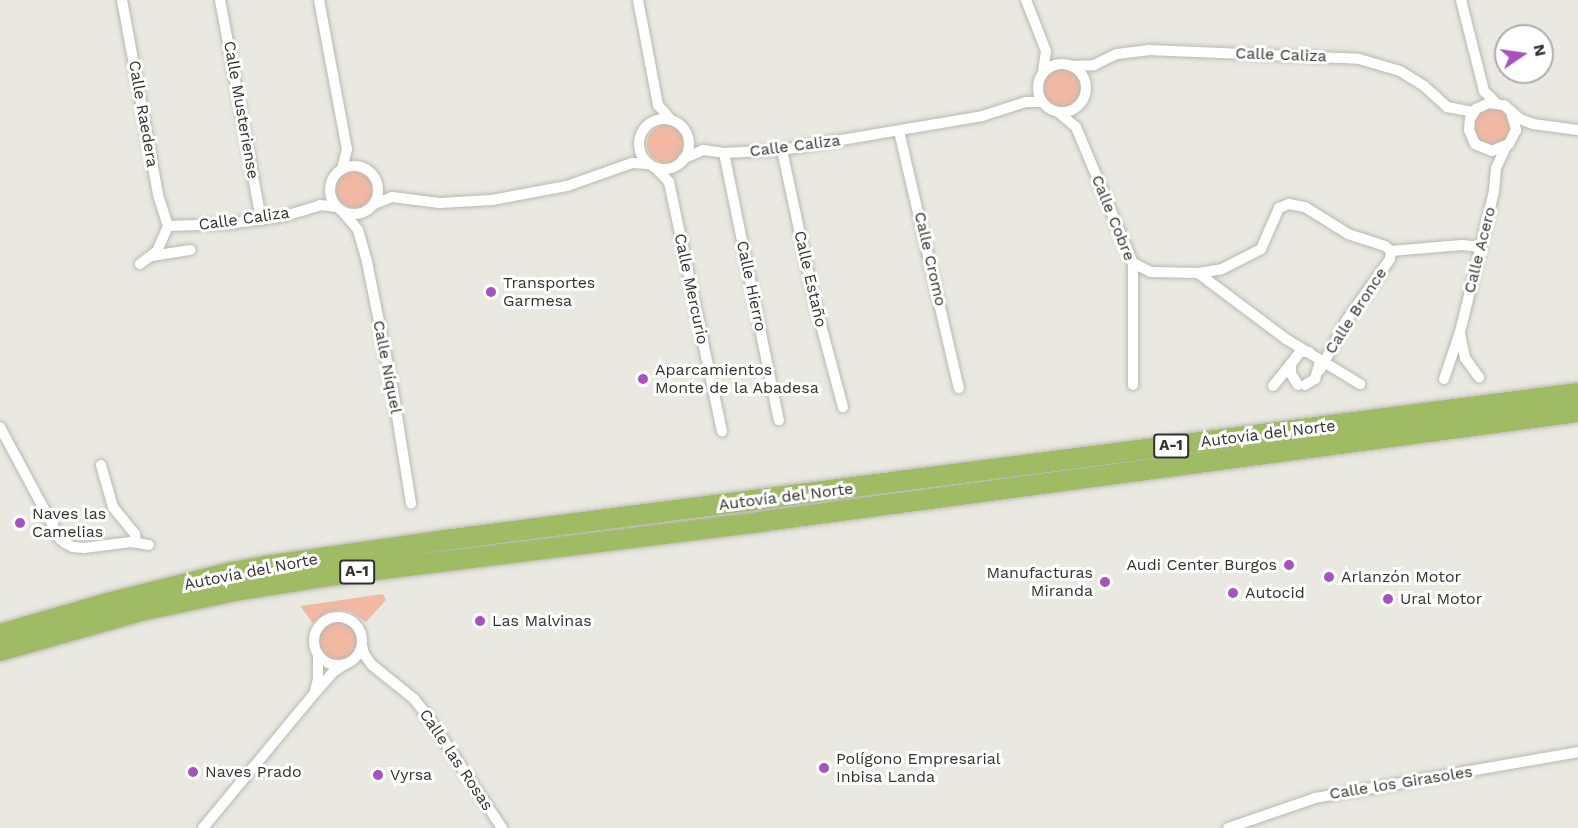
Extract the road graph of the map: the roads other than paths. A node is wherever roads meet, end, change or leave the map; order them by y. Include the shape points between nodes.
1 (122, 0) edge
2 (220, 0) edge
3 (319, 0) edge
4 (638, 0) edge
5 (1026, 0) edge
6 (1461, 0) edge
7 (1046, 51) junction
8 (1066, 65) junction
9 (1094, 65) junction
10 (1042, 73) junction
11 (1038, 86) junction
12 (1086, 86) junction
13 (1484, 91) junction
14 (1026, 102) junction
15 (1042, 102) junction
16 (1495, 102) junction
17 (658, 105) junction
18 (1078, 106) junction
19 (1475, 110) junction
20 (1457, 111) junction
21 (1511, 111) junction
22 (1058, 112) junction
23 (671, 120) junction
24 (650, 123) junction
25 (1533, 124) junction
26 (1076, 128) junction
27 (899, 130) junction
28 (1469, 130) junction
29 (1578, 130) edge
30 (1516, 134) junction
31 (687, 135) junction
32 (639, 142) junction
33 (1506, 147) junction
34 (1482, 148) junction
35 (347, 149) junction
36 (703, 150) junction
37 (782, 150) junction
38 (724, 153) junction
39 (682, 161) junction
40 (632, 163) junction
41 (652, 165) junction
42 (360, 167) junction
43 (1496, 168) junction
44 (342, 169) junction
45 (377, 181) junction
46 (669, 182) junction
47 (330, 188) junction
48 (392, 197) junction
49 (320, 205) junction
50 (372, 206) junction
51 (340, 209) junction
52 (261, 220) junction
53 (168, 226) junction
54 (358, 230) junction
55 (1481, 247) junction
56 (191, 250) dead end
57 (1391, 251) junction
58 (153, 256) junction
59 (1133, 263) junction
60 (140, 264) dead end
61 (1222, 269) junction
62 (1198, 273) junction
63 (1221, 290) junction
64 (1460, 332) junction
65 (1286, 339) junction
66 (1311, 353) junction
67 (1292, 361) junction
68 (1322, 365) junction
69 (1479, 377) dead end
70 (1444, 379) dead end
71 (1360, 384) dead end
72 (1133, 385) dead end
73 (1273, 386) dead end
74 (959, 388) dead end
75 (1578, 393) edge
76 (843, 407) dead end
77 (1578, 412) edge
78 (779, 420) dead end
79 (1489, 424) junction
80 (0, 427) edge
81 (1578, 428) edge
82 (722, 431) dead end
83 (101, 465) dead end
84 (411, 504) dead end
85 (136, 542) junction
86 (150, 545) dead end
87 (232, 572) junction
88 (0, 621) edge
89 (0, 634) edge
90 (362, 645) junction
91 (0, 651) edge
92 (318, 656) junction
93 (346, 664) junction
94 (380, 671) junction
95 (314, 694) junction
96 (1578, 752) edge
97 (203, 828) edge
98 (502, 828) edge
99 (1228, 828) edge

1 - 53 street, Calle Raedera via 158,195
2 - 52 street, Calle Musteriense
3 - 35 street
4 - 17 street
5 - 7 street
6 - 13 street
7 - 8 street
7 - 10 street
8 - 9 street, Calle Caliza
8 - 10 street via 1049,67
8 - 12 street via 1083,76
9 - 12 street
9 - 20 street, Calle Caliza via 1117,54 1148,50 1359,59 1400,71 1446,107
10 - 11 street
11 - 14 street
11 - 15 street
12 - 18 street
13 - 16 street
13 - 19 street
14 - 15 street, Calle Caliza
14 - 27 street, Calle Caliza via 982,116
15 - 22 street
16 - 19 street
16 - 21 street
17 - 23 street
17 - 24 street
18 - 22 street
18 - 26 street, Calle Cobre
19 - 20 street
19 - 28 street
20 - 28 street, Calle Caliza
21 - 25 street
21 - 30 street
22 - 26 street, Calle Cobre
23 - 24 street
23 - 31 street
24 - 32 street
25 - 29 street
25 - 30 street
26 - 59 street, Calle Cobre
27 - 37 street, Calle Caliza
27 - 74 street, Calle Cromo
28 - 34 street
30 - 33 street
31 - 36 street
31 - 39 street via 688,150
32 - 40 street
32 - 41 street via 640,152
33 - 34 street via 1492,151
33 - 43 street, Calle Acero
34 - 43 street
35 - 42 street
35 - 44 street
36 - 38 street, Calle Caliza
36 - 39 street
37 - 38 street, Calle Caliza
37 - 76 street, Calle Estaño via 814,299
38 - 78 street, Calle Hierro
39 - 41 street via 668,168
39 - 46 street
40 - 41 street
40 - 48 street via 567,186 492,200 440,203
41 - 46 street
42 - 44 street
42 - 45 street
43 - 55 street, Calle Acero
44 - 47 street
45 - 48 street
45 - 50 street via 379,190
46 - 82 street, Calle Mercurio
47 - 49 street
47 - 51 street
48 - 50 street
49 - 51 street, Calle Caliza
49 - 52 street, Calle Caliza
50 - 51 street via 359,214
50 - 54 street
51 - 54 street, Calle Níquel
52 - 53 street, Calle Caliza
53 - 58 street
54 - 84 street, Calle Níquel via 393,392
55 - 57 street
55 - 64 street, Calle Acero
56 - 58 street
57 - 61 street via 1348,234 1305,207 1289,204 1279,208 1261,249
57 - 68 street, Calle Bronce via 1390,259 1346,321
58 - 60 street
59 - 62 street via 1151,272
59 - 72 street, Calle Cobre
61 - 62 street
61 - 63 street
62 - 63 street
63 - 65 street
64 - 69 street, Calle Acero via 1465,358
64 - 70 street, Calle Acero
65 - 66 street
65 - 67 street via 1293,349
66 - 67 street via 1300,352
66 - 68 street
67 - 68 street, Calle Bronce via 1291,374 1301,385 1315,379
67 - 73 street
68 - 71 street
75 - 87 highway, Autovía del Norte / A-1 via 445,540
77 - 79 highway, Autovía del Norte / A-1
79 - 81 highway via 1562,424
79 - 91 highway, Autovía del Norte / A-1 via 269,585 141,611
80 - 85 street via 60,539 84,548
83 - 85 street via 113,507 135,534
85 - 86 street
87 - 88 highway via 163,580
87 - 89 highway, Autovía del Norte / A-1
90 - 92 street via 362,635 353,621 337,616 316,629
90 - 93 street via 360,653
90 - 94 street, Calle las Rosas via 364,654
92 - 93 street via 330,664
92 - 95 street
93 - 94 street, Calle las Rosas
93 - 95 street via 333,672
94 - 98 street, Calle las Rosas via 427,715
95 - 97 street
96 - 99 street, Calle los Girasoles via 1315,798

